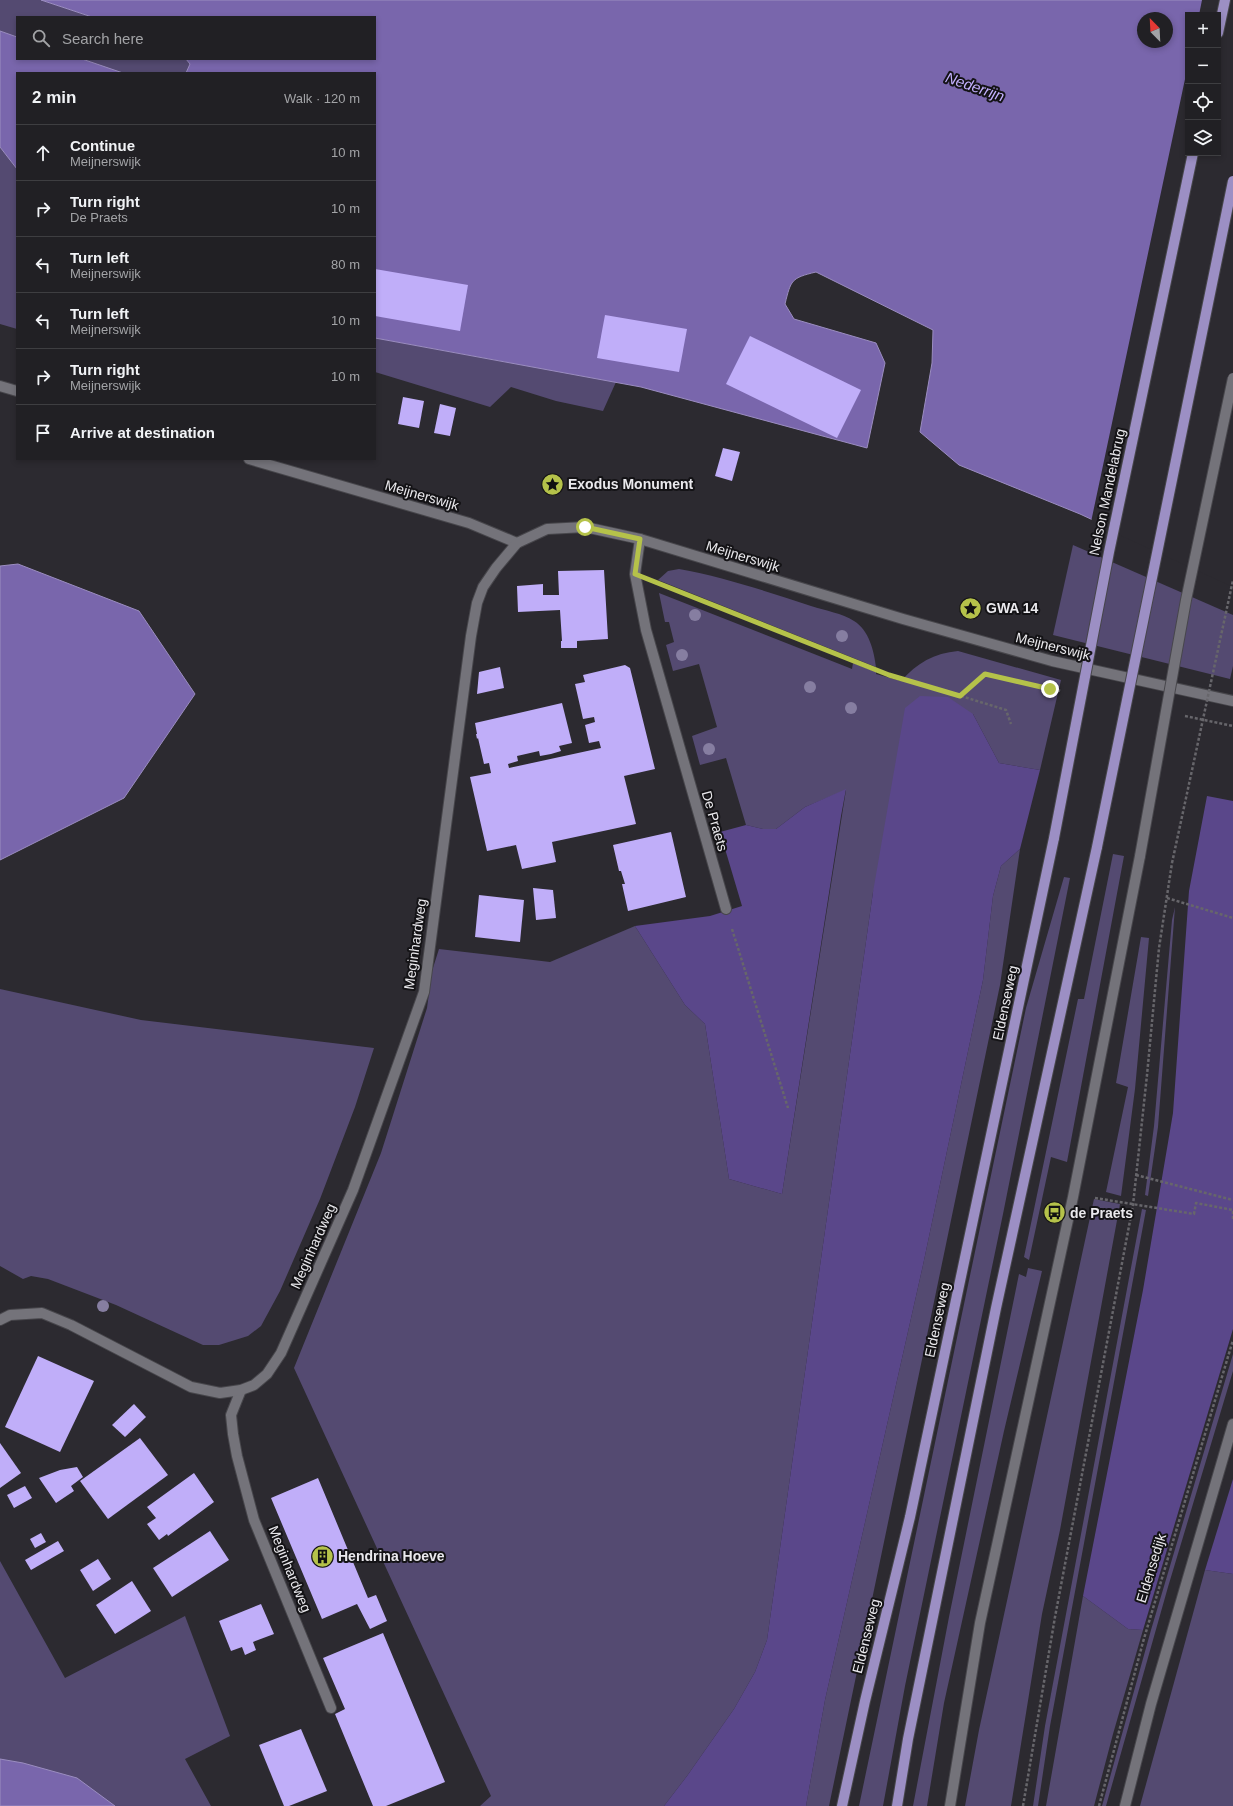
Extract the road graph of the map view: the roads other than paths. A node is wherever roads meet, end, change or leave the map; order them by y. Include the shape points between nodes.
1 (1225, 0) edge
2 (1221, 19) edge
3 (1192, 156) edge
4 (1233, 181) edge
5 (1233, 378) edge
6 (0, 386) edge
7 (16, 391) edge
8 (252, 460) edge
9 (640, 539) junction
10 (517, 543) junction
11 (1233, 700) edge
12 (1054, 838) joint
13 (726, 909) road end
14 (0, 1320) edge
15 (241, 1390) junction
16 (1233, 1424) edge
17 (331, 1708) dead end
18 (842, 1806) edge
19 (896, 1806) edge
20 (950, 1806) edge
21 (1125, 1806) edge

1 - 2 main road
3 - 12 main road, Nelson Mandelabrug, bridge via 1109,552
4 - 19 main road, bridge via 1097,847 996,1308 909,1731
5 - 20 street, bridge via 1186,600 1140,856 1073,1197 980,1623
6 - 7 street
8 - 10 street, Meijnerswijk via 469,523
9 - 10 street, Meijnerswijk via 585,527 547,529
9 - 11 street, Meijnerswijk via 903,619 1052,661
9 - 13 street, De Praets via 635,574 646,630
10 - 15 street, Meginhardweg via 483,587 477,603 424,992 353,1190 282,1353 267,1374
12 - 18 main road, Eldenseweg via 910,1517
14 - 15 street, Meginhardweg via 10,1315 42,1313 71,1325 191,1387 220,1393
15 - 17 street, Meginhardweg via 231,1415 236,1456 254,1520
16 - 21 street via 1151,1704

